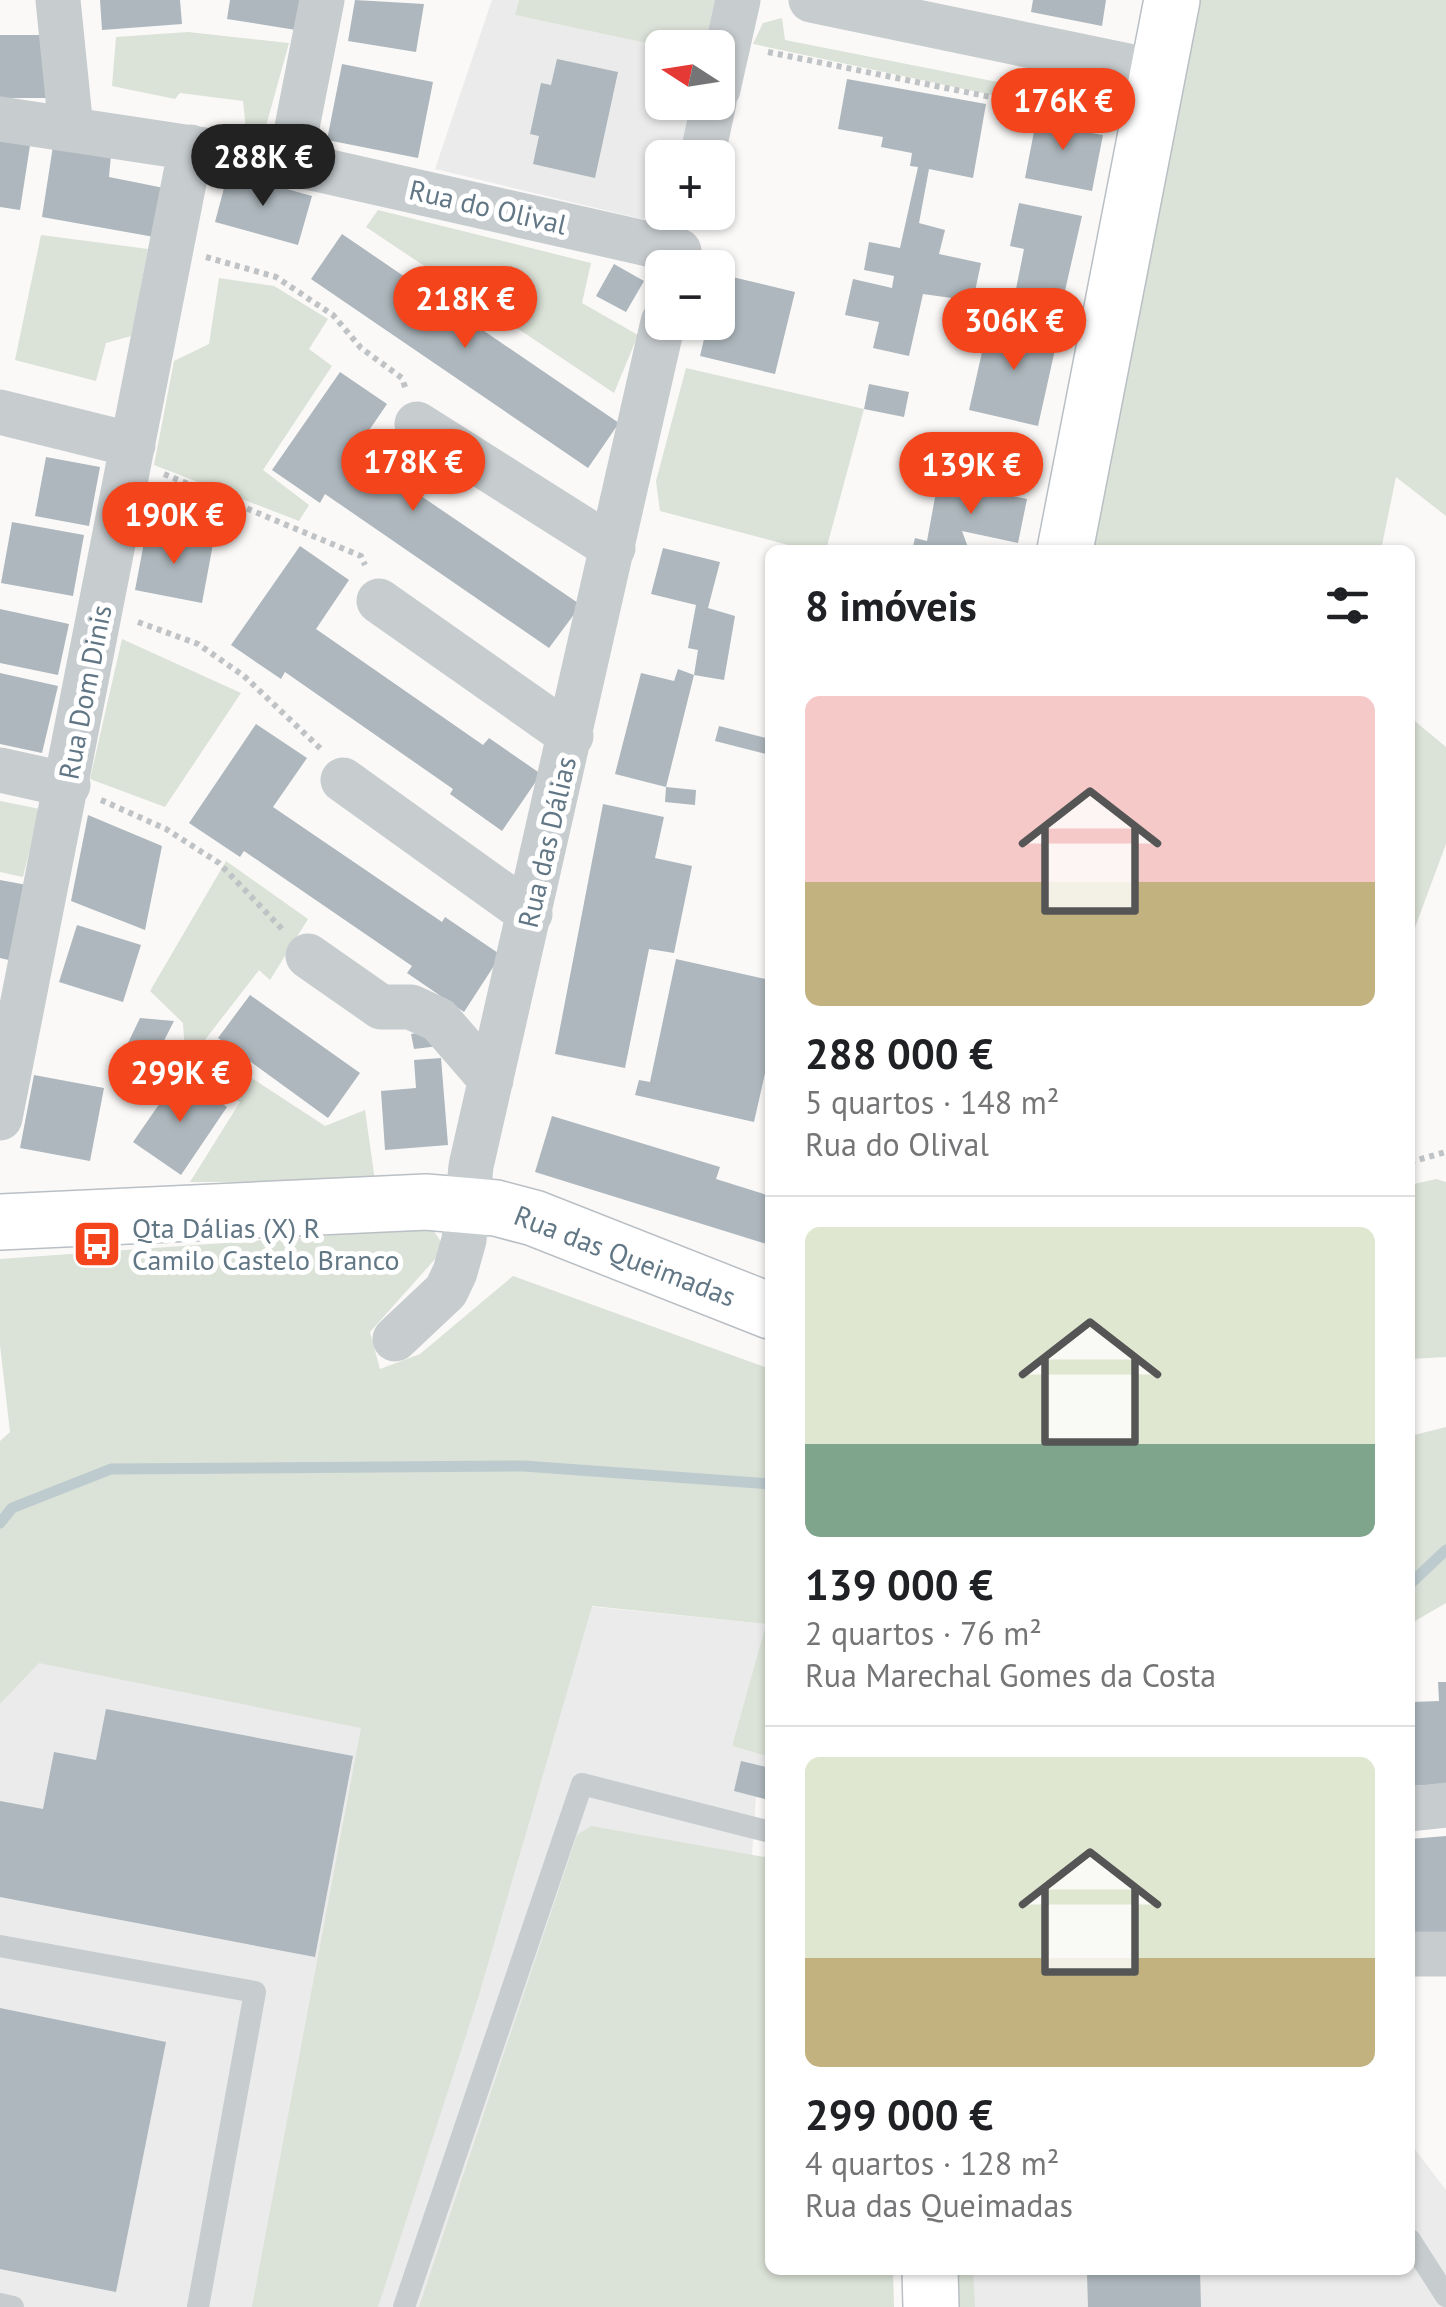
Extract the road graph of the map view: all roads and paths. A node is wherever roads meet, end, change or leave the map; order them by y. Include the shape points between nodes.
1 (58, 0) edge
2 (322, 0) edge
3 (811, 0) edge
4 (1172, 0) edge
5 (733, 21) edge
6 (1156, 72) junction
7 (0, 119) edge
8 (1146, 129) junction
9 (71, 130) junction
10 (190, 147) junction
11 (290, 162) junction
12 (681, 244) edge
13 (171, 247) junction
14 (660, 340) edge
15 (0, 412) edge
16 (417, 424) joint
17 (132, 452) junction
18 (1066, 545) edge
19 (613, 548) junction
20 (380, 601) joint
21 (101, 607) junction
22 (571, 736) junction
23 (0, 770) edge
24 (342, 780) joint
25 (68, 785) junction
26 (530, 914) junction
27 (308, 956) joint
28 (491, 1080) junction
29 (0, 1118) edge
30 (1446, 1152) edge
31 (1415, 1161) edge
32 (468, 1205) junction
33 (0, 1222) edge
34 (765, 1309) edge
35 (395, 1339) dead end
36 (1446, 1805) edge
37 (1415, 1808) edge
38 (765, 1831) edge
39 (0, 1946) edge
40 (1415, 1954) edge
41 (1446, 1954) edge
42 (1415, 2248) edge
43 (930, 2275) edge
44 (1446, 2296) edge
45 (0, 2304) edge
46 (13, 2307) edge
47 (198, 2307) edge
48 (404, 2307) edge
49 (931, 2307) edge

1 - 9 street
2 - 11 street
3 - 6 street
4 - 6 street
5 - 8 path
6 - 8 street
7 - 9 street, Rua do Olival
8 - 18 street
9 - 10 street, Rua do Olival
10 - 11 street, Rua do Olival
10 - 13 street, Rua Dom Dinis
11 - 12 street, Rua do Olival
13 - 16 path via 276,277 334,315 361,348 402,378
13 - 17 street, Rua Dom Dinis
14 - 19 street, Rua das Dálias
15 - 17 street
16 - 19 street
17 - 20 path via 361,556
17 - 21 street, Rua Dom Dinis
19 - 22 street, Rua das Dálias
20 - 22 street
21 - 24 path via 198,644 244,676 326,754
21 - 25 street, Rua Dom Dinis
22 - 26 street, Rua das Dálias
23 - 25 street
24 - 26 street
25 - 27 path via 166,829 220,863
25 - 29 street, Rua Dom Dinis
26 - 28 street, Rua das Dálias
27 - 28 street via 381,1008 412,1006 439,1020
28 - 32 street, Rua das Dálias
30 - 31 path
32 - 33 street, Rua das Queimadas
32 - 34 street, Rua das Queimadas via 534,1218
32 - 35 street, Rua das Dálias via 446,1292
36 - 37 street
38 - 48 lane via 582,1784
39 - 47 lane via 256,1992
40 - 41 street
42 - 44 lane
43 - 49 street
45 - 46 lane

